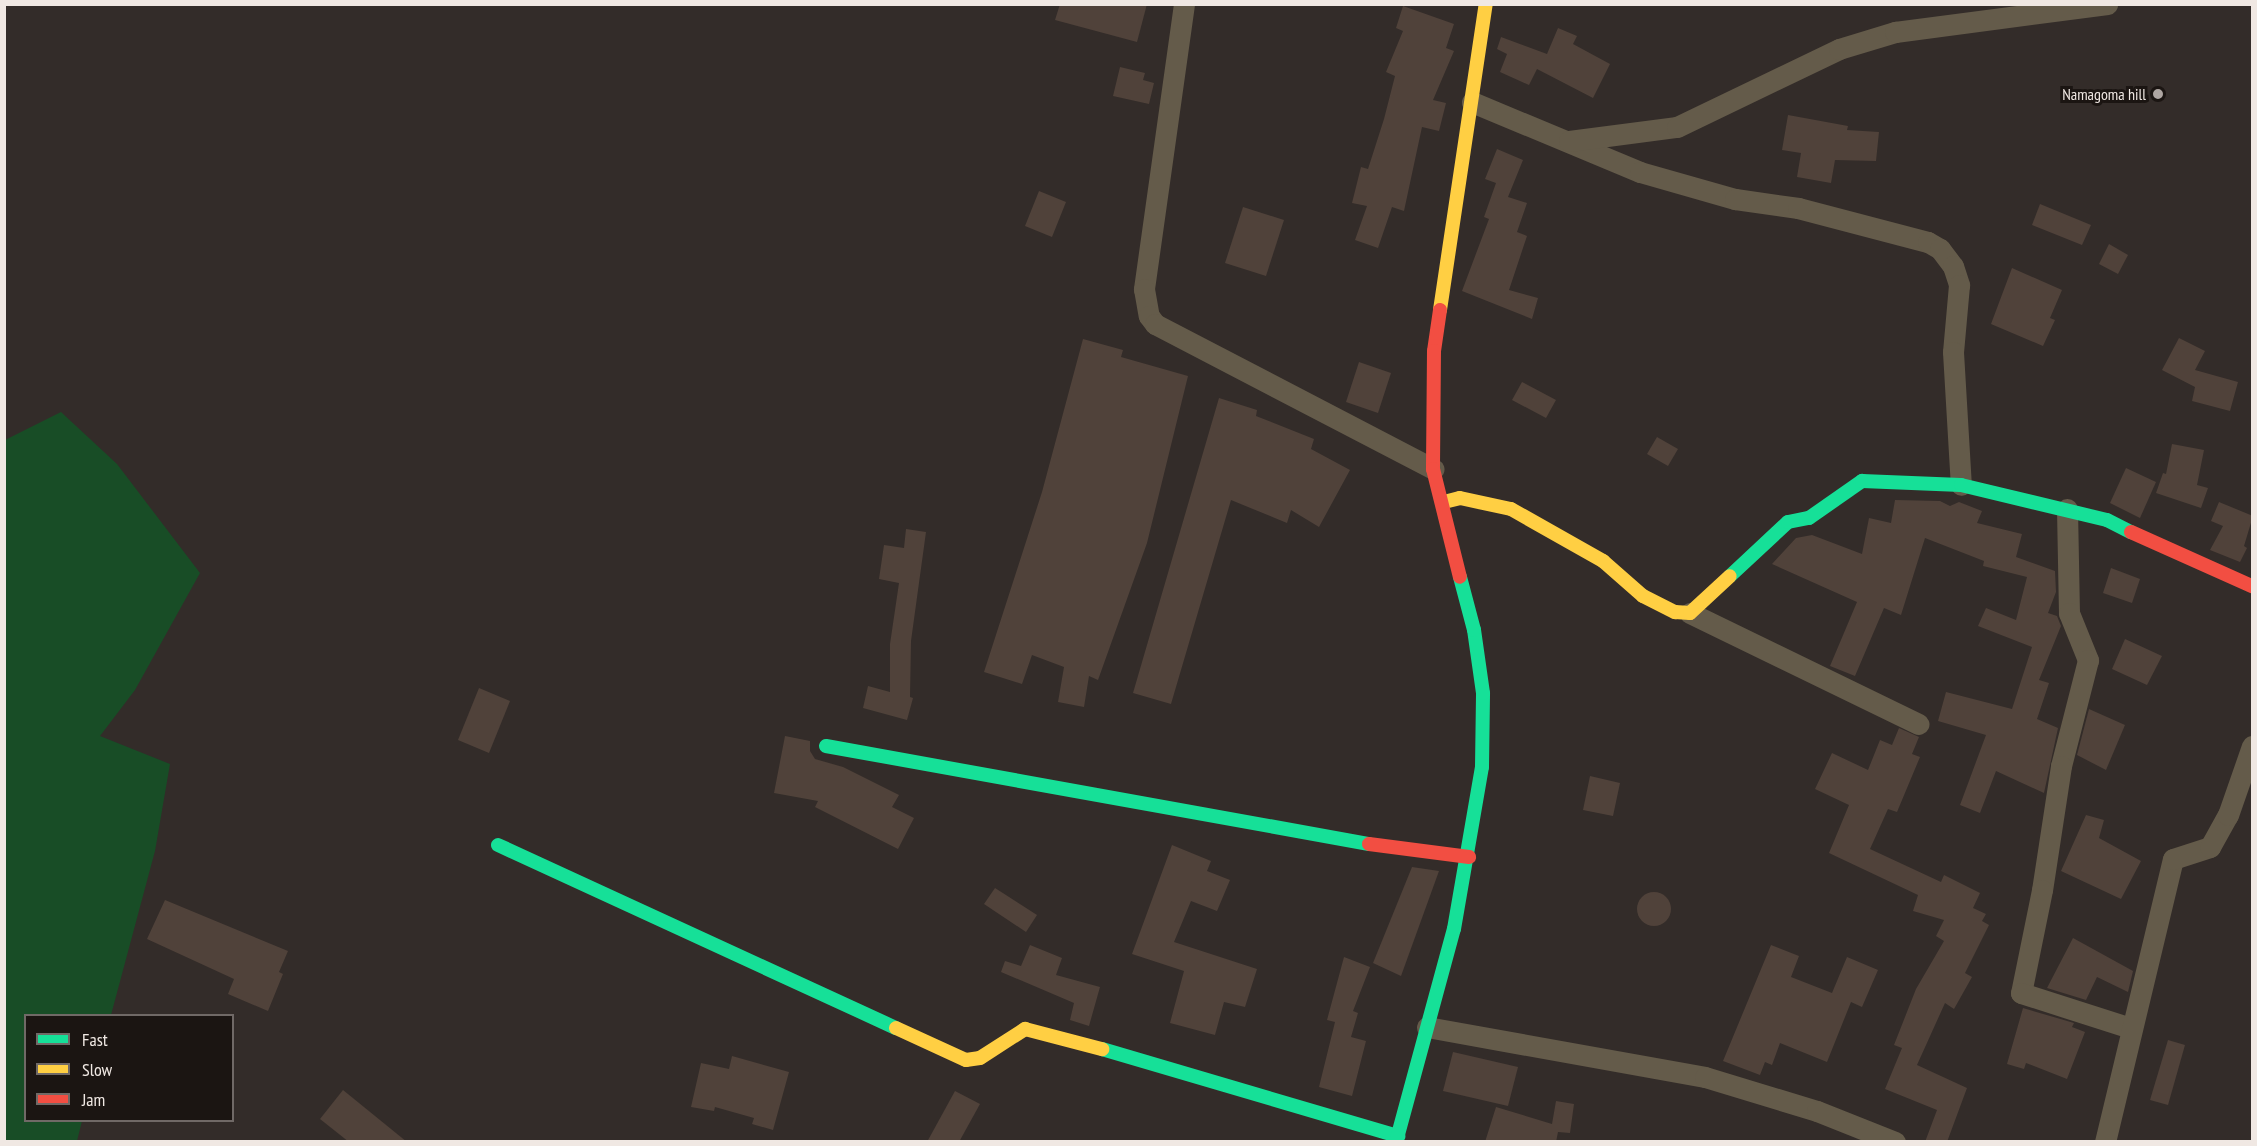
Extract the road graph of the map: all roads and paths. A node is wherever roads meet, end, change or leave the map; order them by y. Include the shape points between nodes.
1 (1184, 4) edge
2 (1486, 4) edge
3 (2107, 4) edge
4 (1472, 102) junction
5 (1568, 141) junction
6 (1433, 469) junction
7 (1961, 485) junction
8 (1444, 502) junction
9 (2067, 509) junction
10 (2253, 586) edge
11 (1690, 613) junction
12 (1919, 724) dead end
13 (826, 746) dead end
14 (2253, 746) edge
15 (498, 845) dead end
16 (1469, 857) junction
17 (1427, 1027) junction
18 (2131, 1028) junction
19 (1397, 1138) edge
20 (1895, 1142) edge
21 (2105, 1142) edge

1 - 6 street via 1144,289 1149,316 1155,324
2 - 4 street
3 - 5 street via 1895,32 1839,49 1677,128
4 - 5 street
4 - 6 street via 1434,351
5 - 7 street via 1641,172 1735,199 1798,208 1928,242 1940,249 1953,266 1959,285 1953,352
6 - 8 street
7 - 9 street
7 - 11 street via 1862,481 1809,518 1788,522
8 - 11 street via 1460,498 1510,509 1603,561 1643,596 1675,612
8 - 16 street via 1474,630 1483,693 1482,767
9 - 10 street via 2107,520 2171,554
9 - 18 street via 2069,613 2088,660 2061,766 2021,993
11 - 12 street
13 - 16 street via 1388,847
14 - 18 street via 2228,815 2210,847 2173,859
15 - 19 street via 966,1060 980,1058 1025,1029 1046,1032
16 - 17 street
17 - 19 street
17 - 20 street via 1705,1077 1817,1111
18 - 21 street

